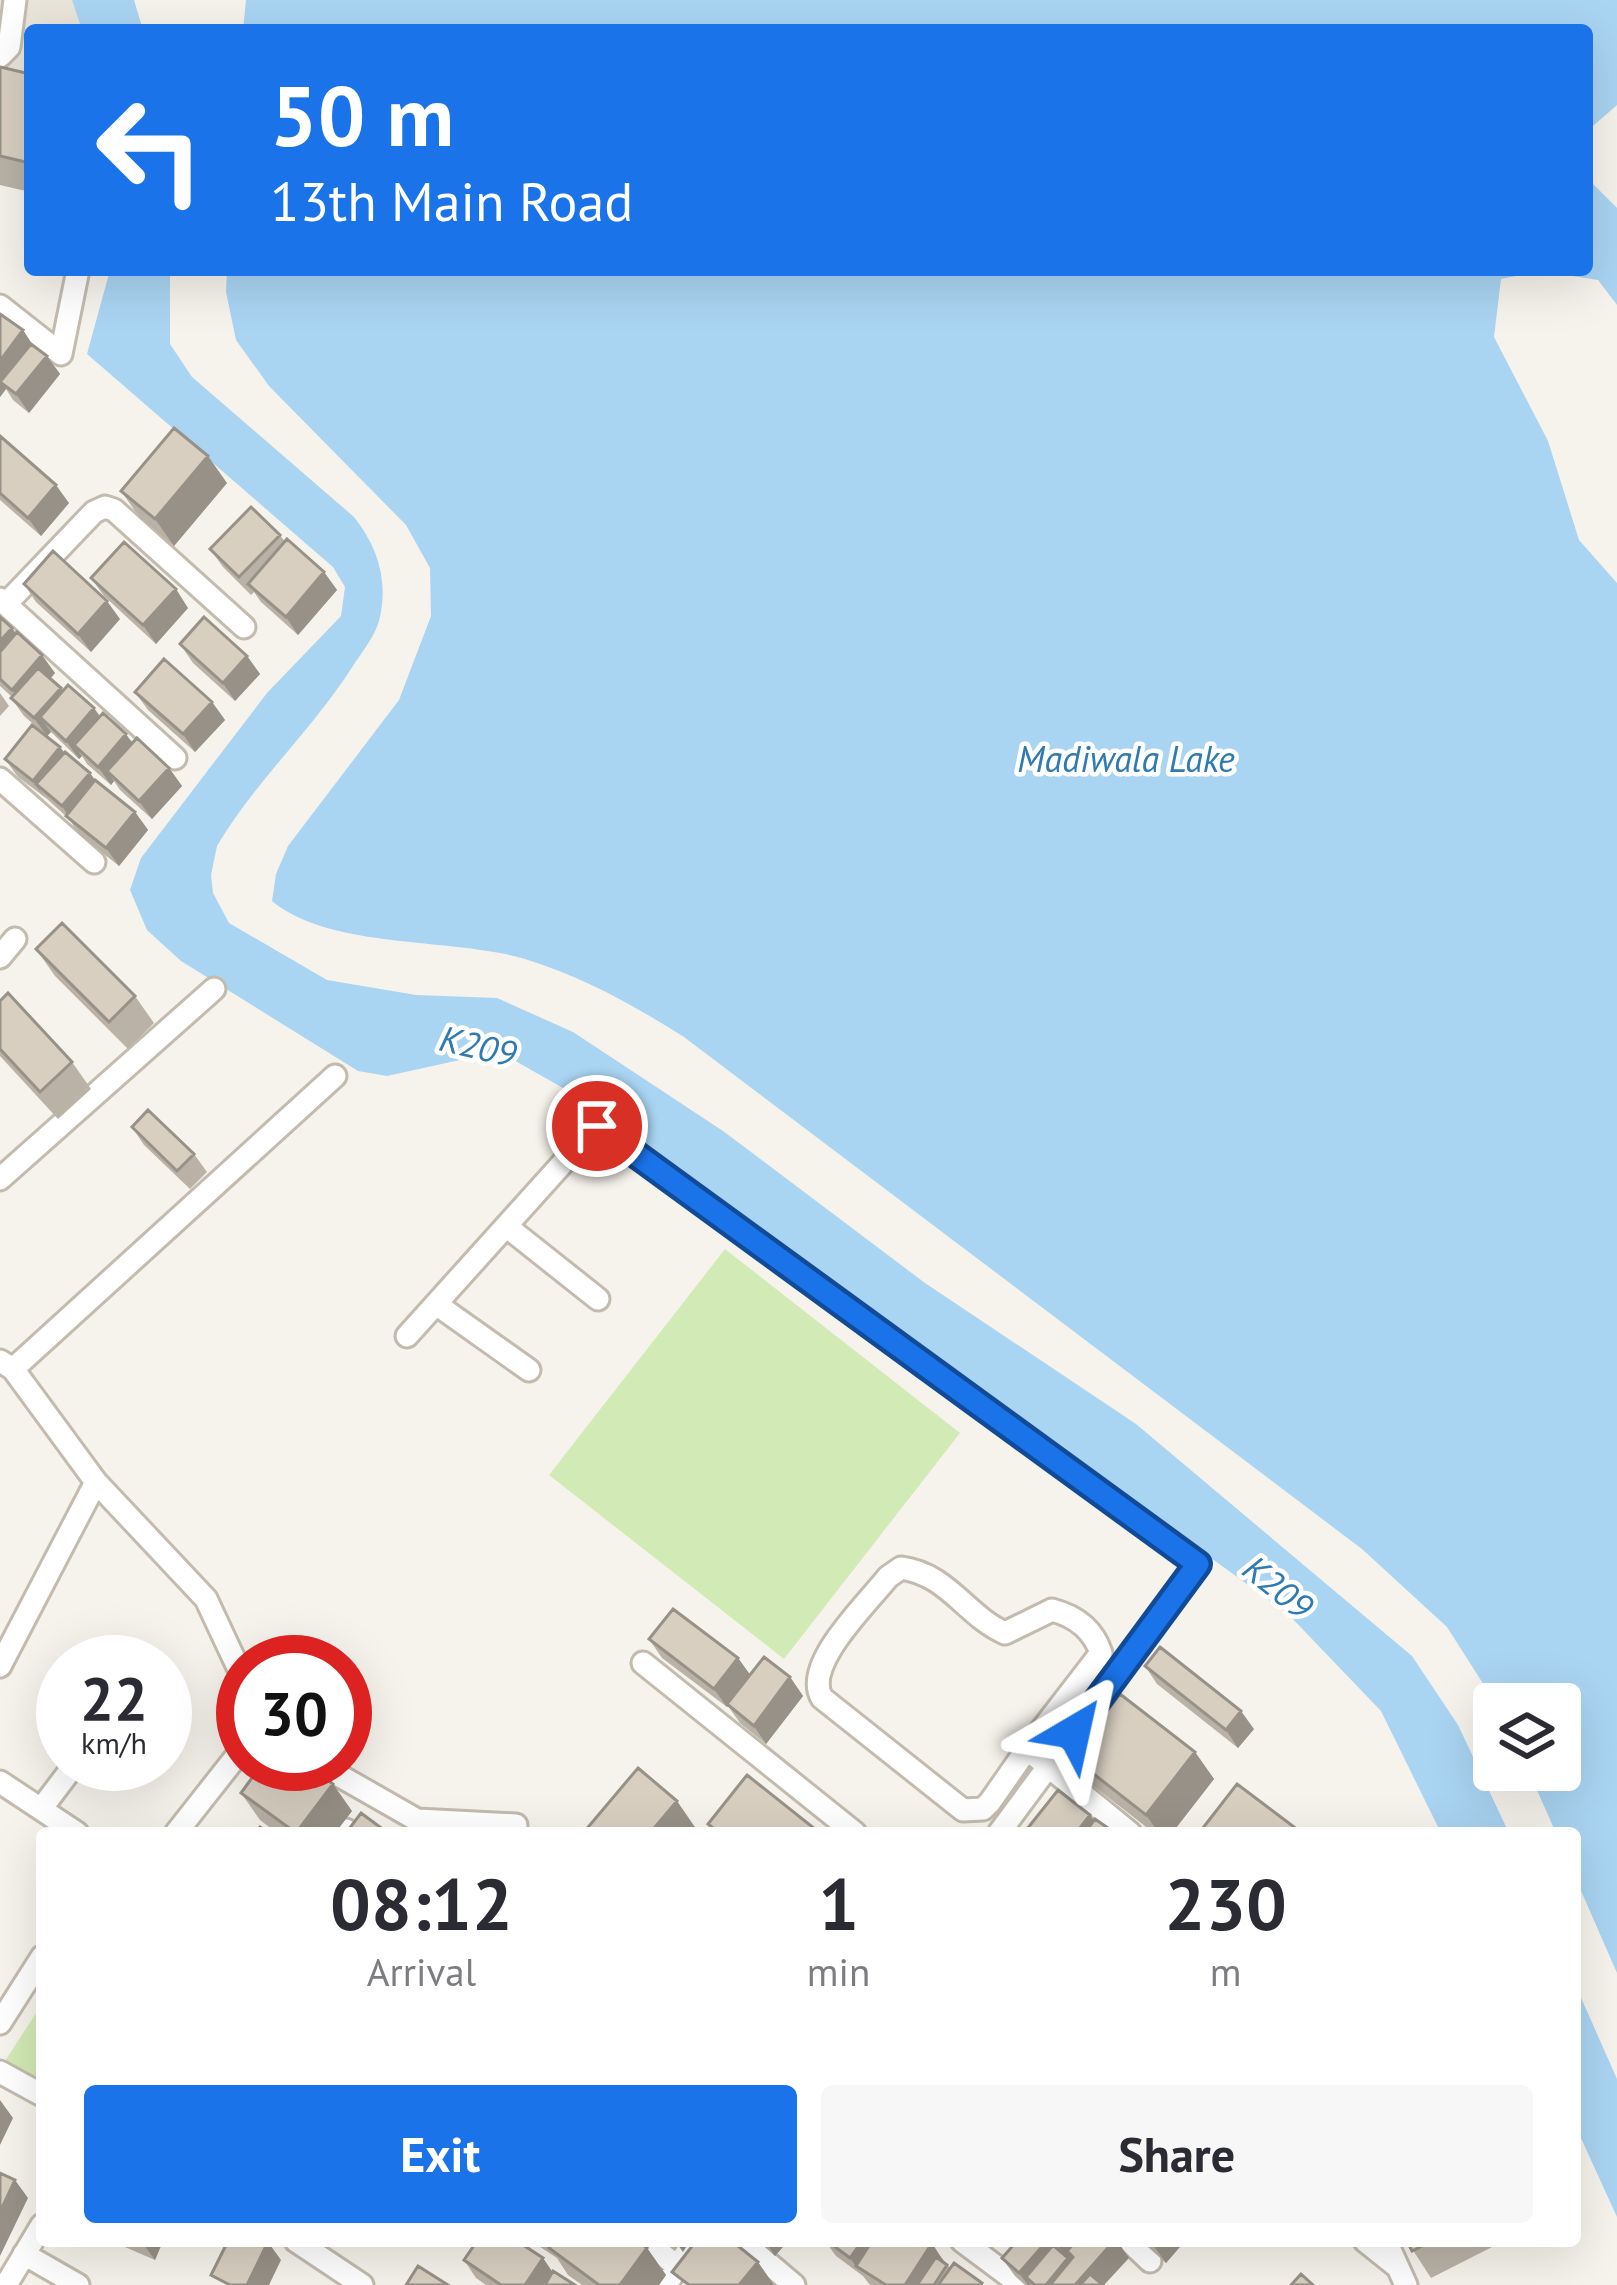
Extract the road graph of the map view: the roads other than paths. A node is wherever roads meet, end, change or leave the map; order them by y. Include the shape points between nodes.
1 (15, 0) edge
2 (0, 56) edge
3 (77, 276) edge
4 (0, 305) edge
5 (3, 601) edge
6 (244, 627) dead end
7 (175, 758) dead end
8 (0, 779) edge
9 (94, 862) dead end
10 (214, 989) dead end
11 (335, 1076) dead end
12 (0, 1179) edge
13 (506, 1226) junction
14 (598, 1299) dead end
15 (436, 1304) junction
16 (407, 1336) dead end
17 (6, 1365) edge
18 (529, 1370) dead end
19 (96, 1482) junction
20 (223, 1635) edge
21 (643, 1663) dead end
22 (0, 1666) edge
23 (1027, 1749) junction
24 (1049, 1766) junction
25 (0, 1782) edge
26 (216, 1782) edge
27 (55, 1791) edge
28 (363, 1791) edge
29 (41, 1809) junction
30 (516, 1825) dead end
31 (68, 1827) edge
32 (181, 1827) edge
33 (421, 1827) edge
34 (848, 1827) edge
35 (1003, 1827) edge
36 (1123, 1827) edge
37 (36, 1967) edge
38 (0, 2024) edge
39 (0, 2072) edge
40 (36, 2092) edge
41 (36, 2235) edge
42 (305, 2247) edge
43 (650, 2247) edge
44 (690, 2247) edge
45 (749, 2247) edge
46 (970, 2247) edge
47 (1135, 2247) edge
48 (1371, 2247) edge
49 (1389, 2247) edge
50 (24, 2254) junction
51 (1150, 2261) dead end
52 (1401, 2275) edge
53 (672, 2276) edge
54 (1018, 2284) edge
55 (6, 2285) edge
56 (78, 2285) edge
57 (362, 2285) edge
58 (794, 2285) edge

1 - 2 street via 9,47
3 - 4 street via 61,354
5 - 6 street via 105,508
5 - 7 street
8 - 9 street
10 - 12 street
11 - 17 street
13 - 14 street
13 - 15 street
13 - 24 street via 597,1126 1198,1564
15 - 16 street
15 - 18 street
17 - 19 street
19 - 20 street via 206,1599
19 - 22 street
21 - 34 street
23 - 23 street via 991,1802 963,1810 822,1698 816,1675 902,1568 954,1590 1006,1633 1052,1610 1069,1615 1101,1653
23 - 24 street
24 - 35 street
24 - 36 street
25 - 29 street
26 - 32 street
27 - 29 street
28 - 33 street
29 - 31 street
30 - 33 street
37 - 38 street
39 - 40 street
41 - 50 street
42 - 57 street
43 - 53 street
44 - 53 street
45 - 58 street
46 - 54 street
47 - 51 street
48 - 52 street
49 - 52 street
50 - 55 street
50 - 56 street

